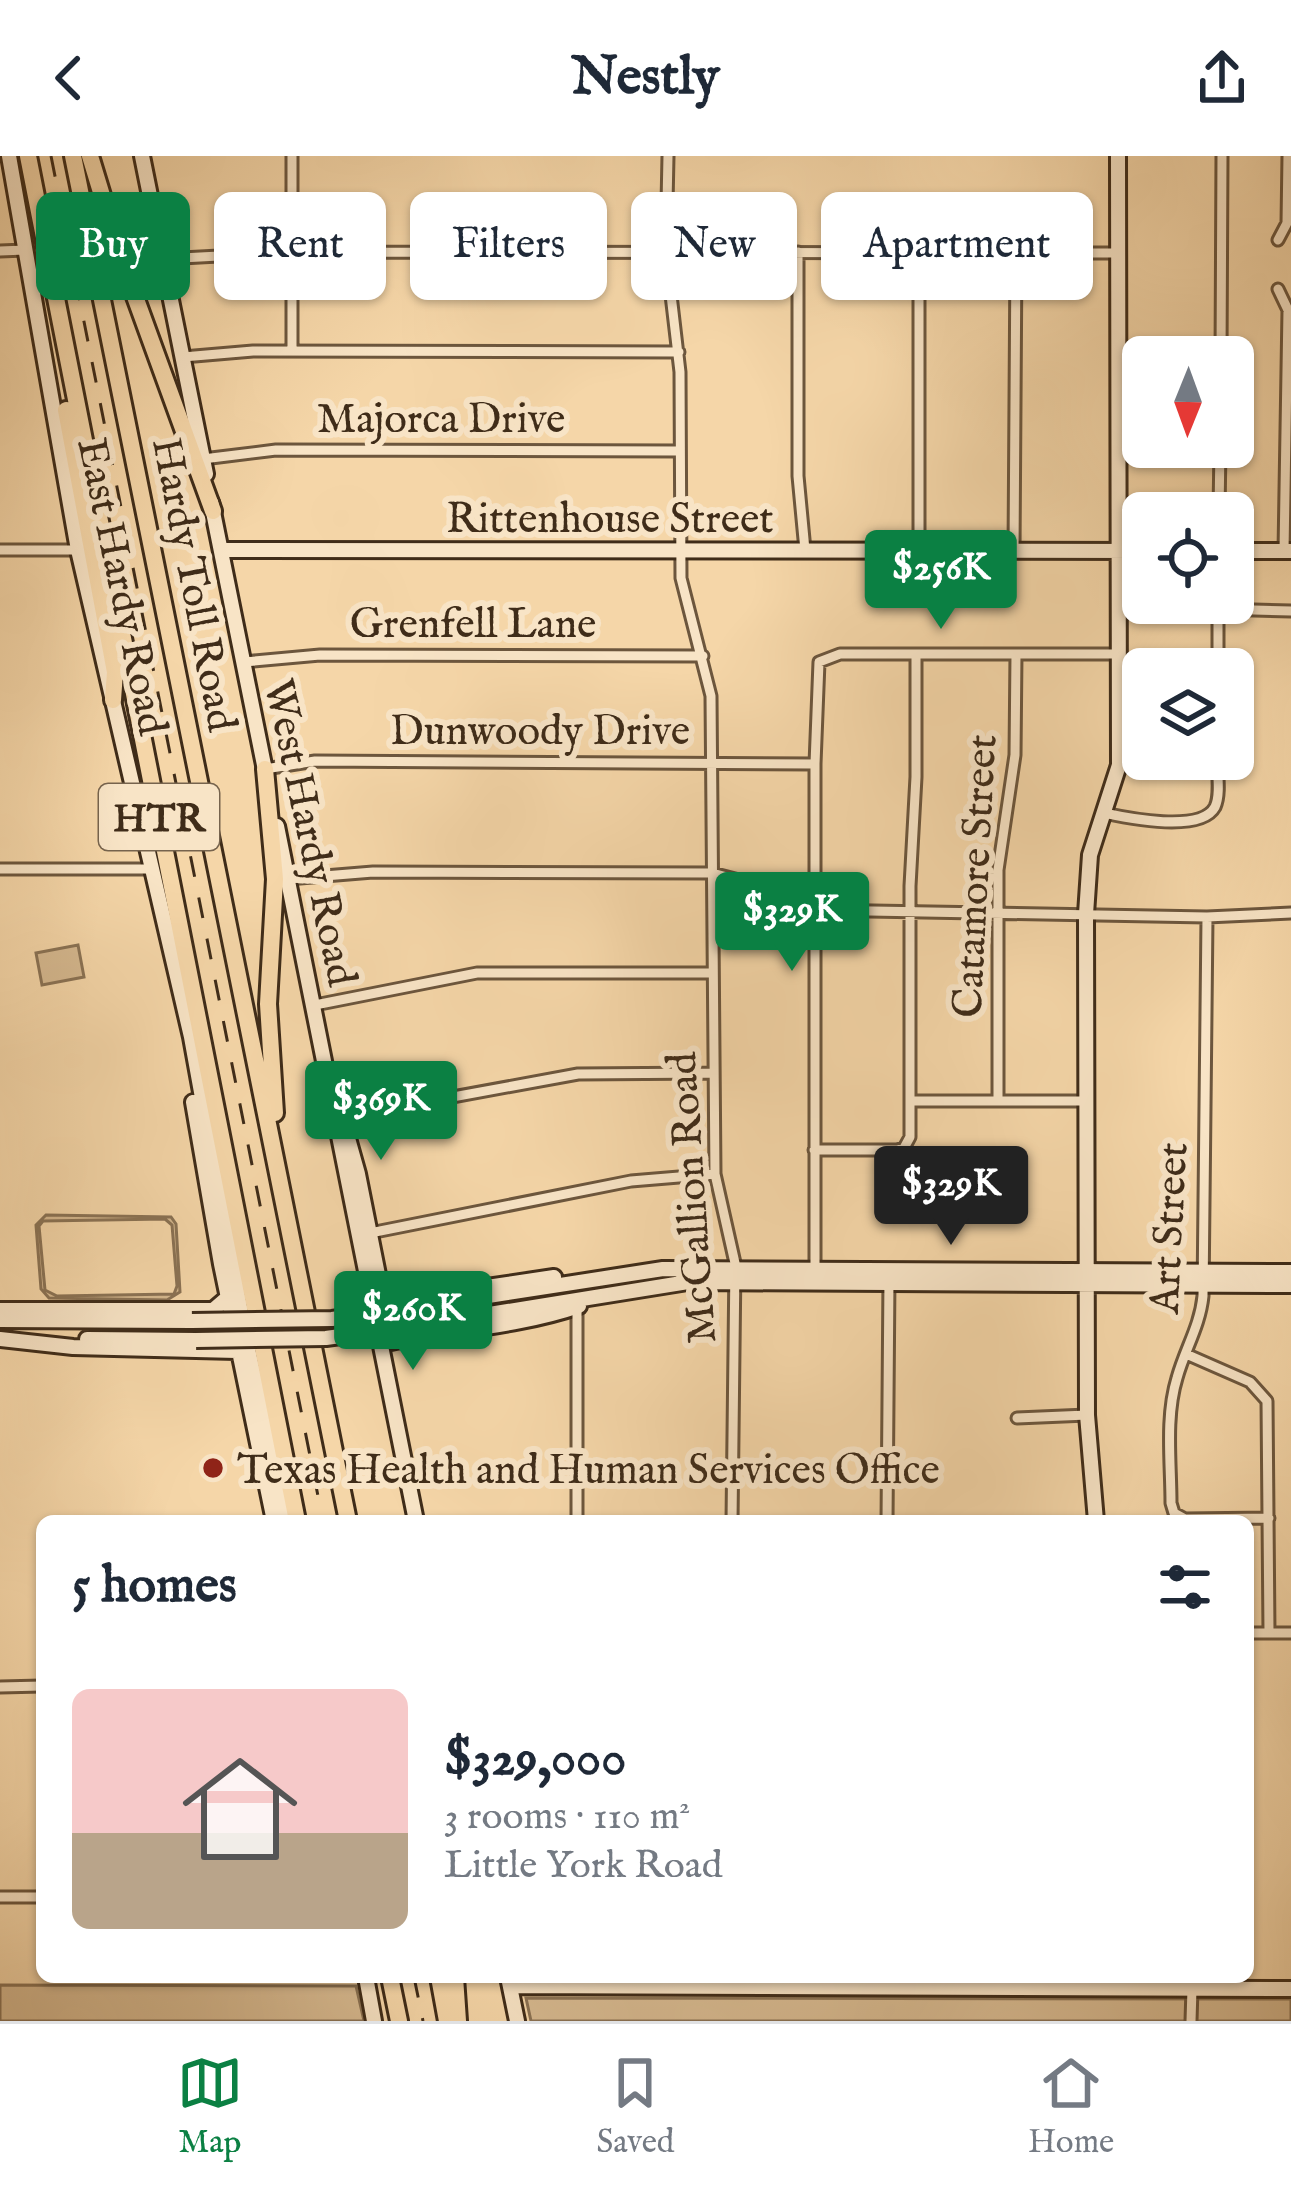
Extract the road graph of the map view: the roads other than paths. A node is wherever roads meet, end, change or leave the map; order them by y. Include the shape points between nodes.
1 (9, 156) edge
2 (28, 156) edge
3 (73, 156) edge
4 (91, 156) edge
5 (142, 156) edge
6 (292, 156) edge
7 (668, 156) edge
8 (1118, 156) edge
9 (1222, 156) edge
10 (1288, 156) edge
11 (34, 184) junction
12 (149, 192) edge
13 (292, 192) edge
14 (667, 192) edge
15 (1278, 240) dead end
16 (25, 250) junction
17 (0, 251) edge
18 (386, 252) edge
19 (631, 252) edge
20 (799, 252) joint
21 (821, 252) edge
22 (1093, 253) edge
23 (1118, 253) junction
24 (1278, 289) dead end
25 (171, 300) edge
26 (292, 300) edge
27 (672, 300) edge
28 (920, 300) edge
29 (1016, 300) edge
30 (1220, 336) edge
31 (292, 352) junction
32 (679, 352) junction
33 (183, 358) junction
34 (680, 451) junction
35 (203, 459) junction
36 (213, 511) junction
37 (0, 550) edge
38 (78, 550) junction
39 (221, 550) junction
40 (680, 550) junction
41 (805, 550) junction
42 (1254, 550) edge
43 (919, 551) junction
44 (1013, 551) junction
45 (1119, 551) junction
46 (1287, 551) edge
47 (1254, 608) edge
48 (1291, 611) edge
49 (916, 654) junction
50 (1016, 654) junction
51 (1117, 655) junction
52 (703, 656) junction
53 (244, 662) junction
54 (113, 700) junction
55 (712, 762) junction
56 (815, 764) junction
57 (265, 769) junction
58 (1216, 780) edge
59 (1104, 813) junction
60 (0, 869) edge
61 (154, 869) junction
62 (712, 873) junction
63 (288, 879) junction
64 (815, 910) junction
65 (910, 913) junction
66 (1291, 913) edge
67 (998, 914) junction
68 (1085, 914) junction
69 (1207, 916) junction
70 (712, 973) junction
71 (315, 1005) junction
72 (191, 1037) junction
73 (322, 1052) junction
74 (712, 1073) junction
75 (911, 1101) junction
76 (998, 1101) junction
77 (1087, 1101) junction
78 (344, 1117) junction
79 (814, 1150) junction
80 (715, 1174) junction
81 (286, 1222) junction
82 (370, 1233) junction
83 (815, 1270) junction
84 (1291, 1272) edge
85 (735, 1276) junction
86 (595, 1278) junction
87 (889, 1278) junction
88 (1087, 1279) junction
89 (1204, 1279) junction
90 (1291, 1285) edge
91 (383, 1291) junction
92 (602, 1295) junction
93 (227, 1298) junction
94 (407, 1298) junction
95 (577, 1307) junction
96 (0, 1310) edge
97 (377, 1314) junction
98 (197, 1315) junction
99 (0, 1320) edge
100 (242, 1320) junction
101 (424, 1330) junction
102 (386, 1337) junction
103 (0, 1338) edge
104 (201, 1345) junction
105 (242, 1345) junction
106 (1186, 1354) junction
107 (1087, 1415) junction
108 (1017, 1418) dead end
109 (273, 1515) edge
110 (285, 1515) edge
111 (296, 1515) edge
112 (348, 1515) edge
113 (416, 1515) edge
114 (417, 1515) edge
115 (577, 1515) edge
116 (732, 1515) edge
117 (887, 1515) edge
118 (1095, 1515) edge
119 (1178, 1515) edge
120 (1254, 1518) edge
121 (1269, 1518) junction
122 (1254, 1633) edge
123 (1268, 1634) junction
124 (1291, 1634) edge
125 (0, 1687) edge
126 (36, 1687) edge
127 (0, 1897) edge
128 (36, 1897) edge
129 (367, 1983) edge
130 (390, 1983) edge
131 (440, 1983) edge
132 (455, 1983) edge
133 (509, 1983) edge
134 (1111, 1983) edge
135 (1192, 1989) junction
136 (1291, 1989) edge
137 (374, 2021) edge
138 (399, 2021) edge
139 (447, 2021) edge
140 (458, 2021) edge
141 (517, 2021) edge
142 (1191, 2021) edge

1 - 16 main road, East Hardy Road
2 - 11 highway, Hardy Toll Road / HTR
3 - 81 highway, Hardy Toll Road / HTR
4 - 36 highway
5 - 12 main road, West Hardy Road
6 - 13 street
7 - 14 street, McGallion Road
8 - 23 main road
9 - 30 street
10 - 15 street via 1287,223
11 - 54 highway via 36,245 115,672
11 - 111 highway, Hardy Toll Road / HTR
16 - 17 street
16 - 38 main road, East Hardy Road
18 - 19 street
20 - 21 street
20 - 41 street
22 - 23 street
23 - 45 main road
24 - 46 street via 1288,310
25 - 33 main road, West Hardy Road
26 - 31 street
27 - 32 street, McGallion Road
28 - 43 street
29 - 44 street
31 - 32 street
31 - 33 street
32 - 34 street, McGallion Road
33 - 35 main road, West Hardy Road
34 - 35 street, Majorca Drive via 276,450
34 - 40 street, McGallion Road
35 - 36 main road, West Hardy Road
36 - 39 main road, West Hardy Road
37 - 38 street
38 - 54 main road, East Hardy Road
39 - 40 main road, Rittenhouse Street
39 - 53 main road, West Hardy Road
40 - 41 main road, Rittenhouse Street
40 - 52 street, McGallion Road
41 - 43 main road, Rittenhouse Street
42 - 46 main road
43 - 44 main road, Rittenhouse Street
44 - 45 main road, Rittenhouse Street
45 - 51 main road
47 - 48 street
49 - 50 street
49 - 56 street via 832,654 818,662
49 - 65 street
50 - 51 street
50 - 67 street, Catamore Street
51 - 59 main road via 1119,765
52 - 53 street, Grenfell Lane via 295,655
52 - 55 street, McGallion Road
53 - 57 main road, West Hardy Road
54 - 61 main road, East Hardy Road
55 - 56 street, Dunwoody Drive
55 - 57 street, Dunwoody Drive via 315,761
55 - 62 street, McGallion Road
56 - 64 street
57 - 63 main road, West Hardy Road
57 - 81 highway via 274,879 268,1026
58 - 59 street via 1215,807 1199,820
59 - 68 main road
60 - 61 street
61 - 72 main road, East Hardy Road
62 - 63 street
62 - 64 street
62 - 70 street, McGallion Road
63 - 71 main road, West Hardy Road
64 - 65 street
64 - 79 street
65 - 67 street
65 - 75 street
66 - 69 street
67 - 68 street
67 - 76 street, Catamore Street
68 - 69 street
68 - 77 main road
69 - 89 street, Art Street
70 - 71 street via 477,974
70 - 74 street, McGallion Road
71 - 73 main road, West Hardy Road
72 - 93 main road via 195,1124
72 - 100 main road, East Hardy Road
73 - 78 main road
73 - 97 main road, West Hardy Road
74 - 78 street via 578,1074
74 - 80 street, McGallion Road
75 - 76 street
75 - 79 street via 908,1144
76 - 77 street
77 - 88 main road
78 - 82 main road
79 - 83 street
80 - 82 street via 631,1181
80 - 85 street, McGallion Road
81 - 112 highway, Hardy Toll Road / HTR
82 - 91 main road
83 - 85 main road
83 - 87 main road
84 - 89 main road
85 - 86 main road via 663,1269
85 - 87 main road
85 - 92 main road
85 - 116 street, McGallion Road
86 - 94 main road via 534,1277
86 - 97 main road, bridge
87 - 88 main road
87 - 117 street
88 - 89 main road
88 - 107 main road
89 - 90 main road
89 - 106 street, Art Street
91 - 94 main road
91 - 102 main road
92 - 95 main road
92 - 101 main road
93 - 98 main road
93 - 105 main road
94 - 101 main road via 399,1321 406,1331
95 - 101 main road via 519,1324
95 - 115 street
96 - 98 main road
97 - 100 main road, bridge
97 - 102 main road, West Hardy Road, bridge
98 - 99 main road
98 - 100 main road, bridge
98 - 104 main road via 213,1317 217,1330 215,1346
100 - 105 main road, East Hardy Road, bridge
101 - 102 main road, bridge
102 - 105 main road, bridge
102 - 113 main road, West Hardy Road
102 - 114 main road
103 - 104 main road
104 - 105 main road, bridge
105 - 109 main road
105 - 110 main road, East Hardy Road
106 - 119 street, Art Street via 1172,1401
106 - 121 street via 1264,1394
107 - 108 street
107 - 118 main road
120 - 121 street, Art Street
121 - 123 street
122 - 123 street
123 - 124 street
125 - 126 street
127 - 128 street
129 - 137 main road
130 - 138 highway
131 - 139 highway
132 - 140 highway
133 - 141 main road
134 - 135 main road
135 - 136 main road
135 - 142 street

